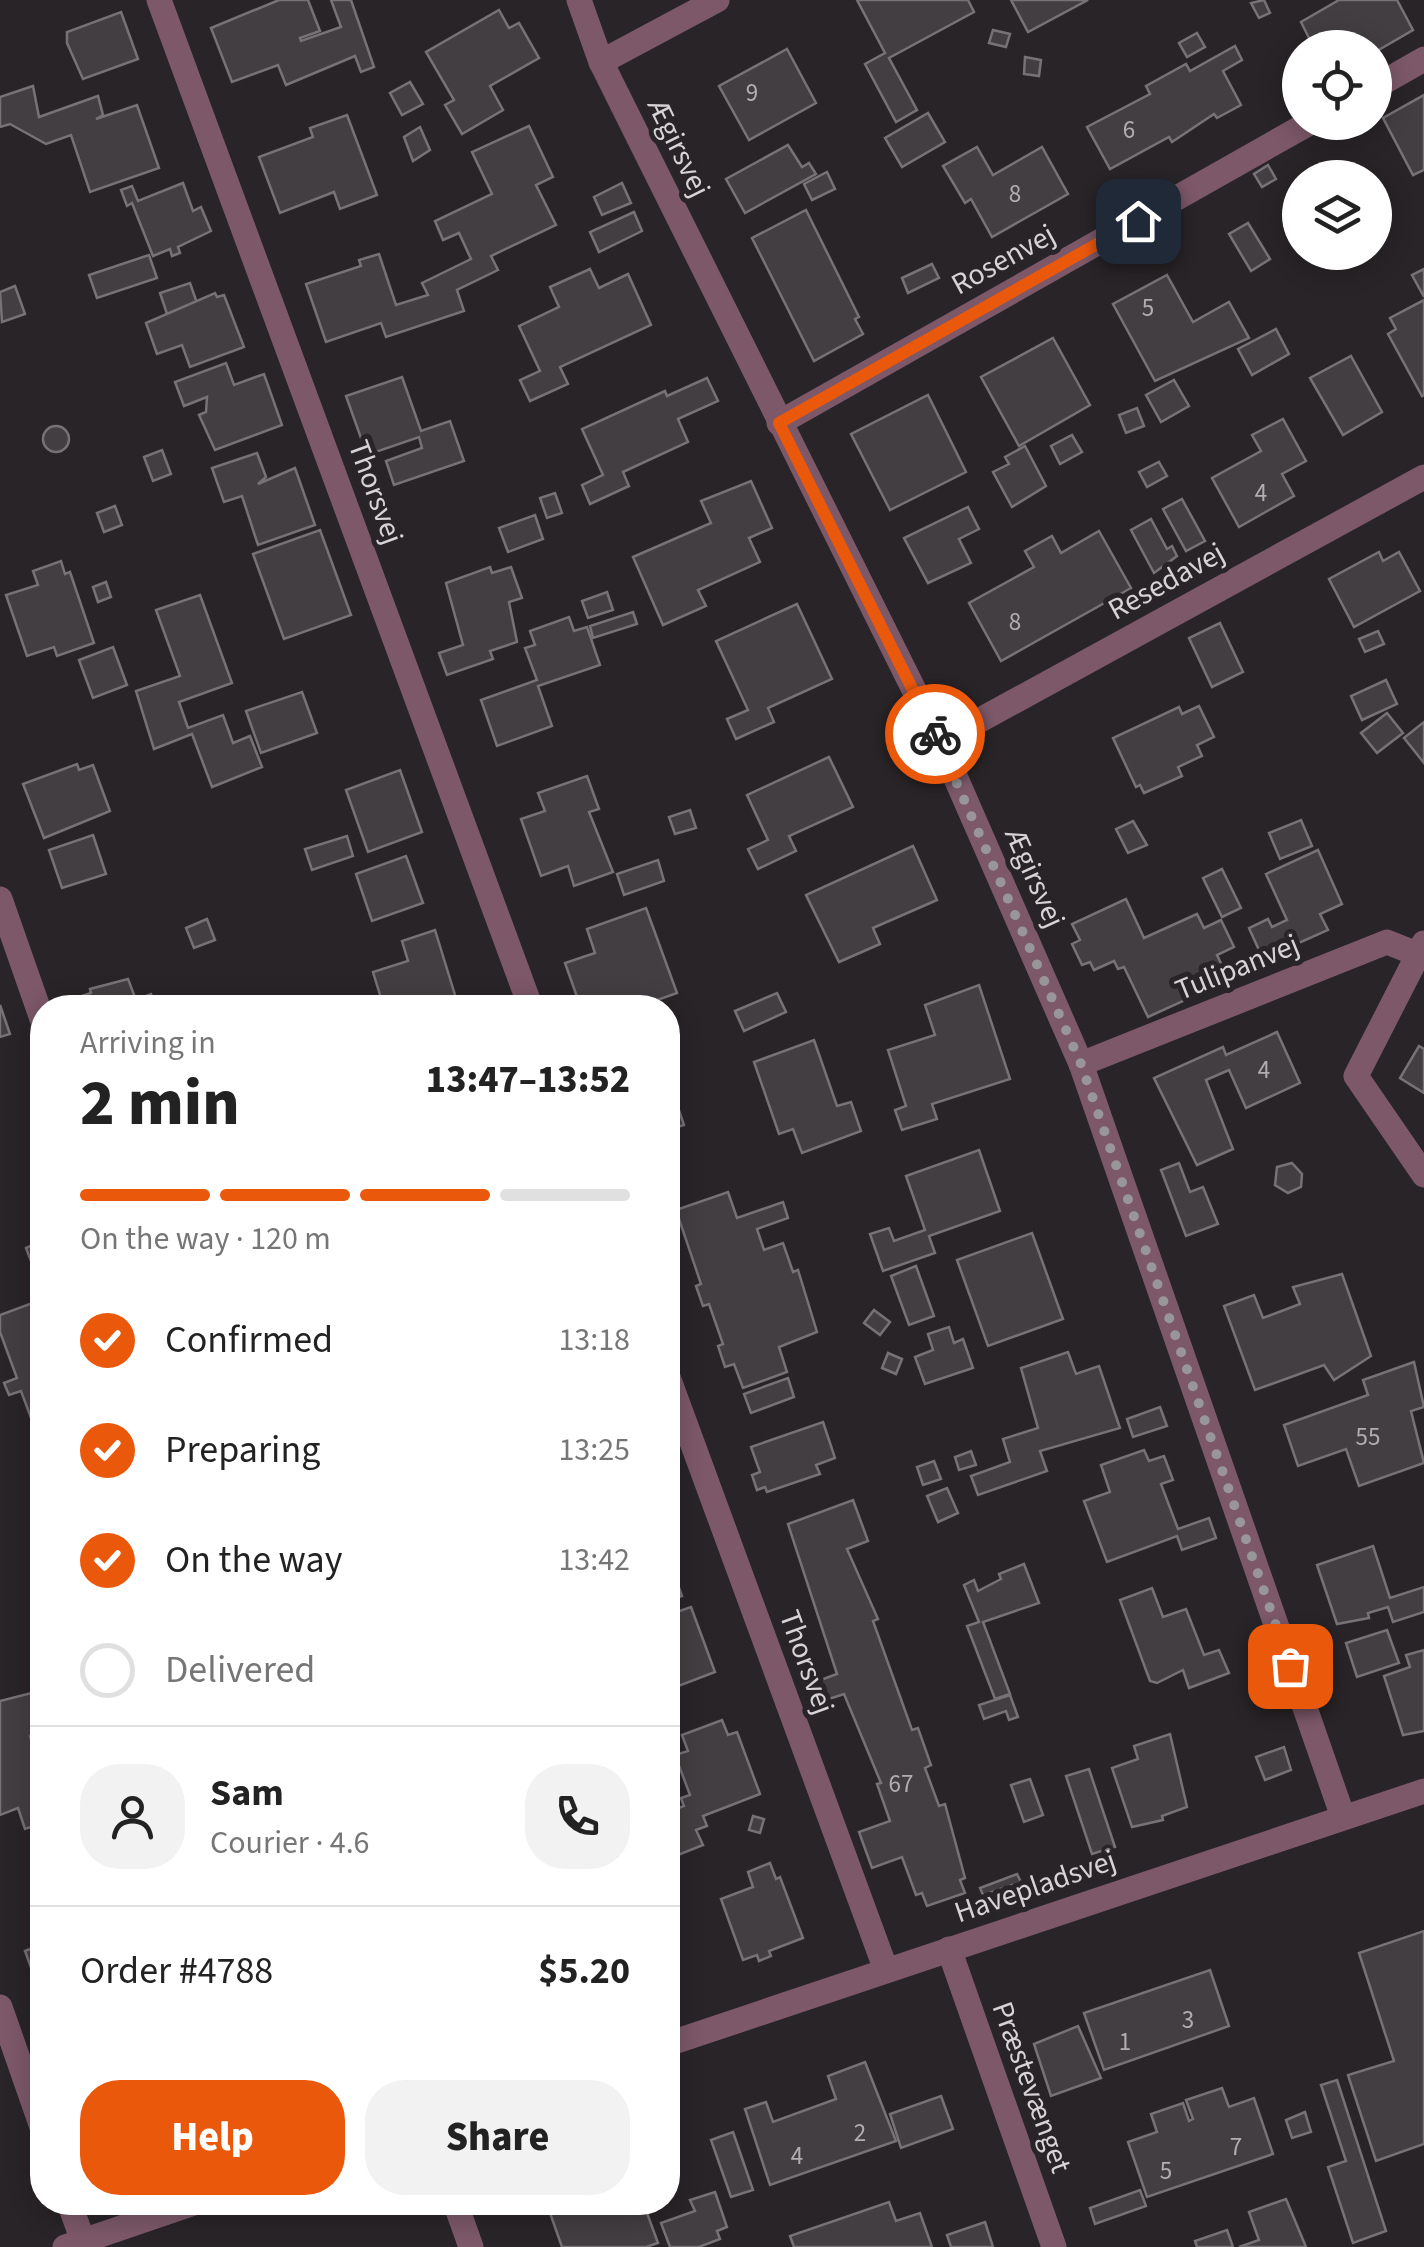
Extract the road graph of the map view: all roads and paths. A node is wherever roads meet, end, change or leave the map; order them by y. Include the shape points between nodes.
1 (159, 0) edge
2 (578, 0) edge
3 (717, 0) edge
4 (1424, 59) edge
5 (601, 62) junction
6 (1392, 77) edge
7 (1282, 139) edge
8 (779, 423) junction
9 (1424, 477) edge
10 (940, 742) junction
11 (0, 899) edge
12 (1421, 948) edge
13 (34, 995) edge
14 (526, 995) edge
15 (1081, 1064) junction
16 (1424, 1175) edge
17 (680, 1410) edge
18 (1424, 1791) edge
19 (1342, 1816) junction
20 (949, 1949) junction
21 (886, 1970) junction
22 (0, 2007) edge
23 (680, 2040) edge
24 (30, 2092) edge
25 (71, 2215) edge
26 (159, 2215) edge
27 (460, 2215) edge
28 (74, 2244) edge
29 (471, 2247) edge
30 (1054, 2247) edge

1 - 14 street, Thorsvej
2 - 5 street, Ægirsvej
3 - 5 street
4 - 6 street
5 - 8 street, Ægirsvej
7 - 8 street, Rosenvej
8 - 10 street, Ægirsvej
9 - 10 street, Resedavej
10 - 15 street, Ægirsvej
11 - 13 street
12 - 15 street, Tulipanvej via 1387,942
12 - 16 street via 1356,1076
15 - 19 street, Ægirsvej
17 - 21 street, Thorsvej
18 - 19 street, Havepladsvej
19 - 20 street, Havepladsvej
20 - 21 street, Havepladsvej
20 - 30 street, Præstevænget
21 - 23 street, Havepladsvej
22 - 24 street
25 - 28 street
26 - 28 street
27 - 29 street

